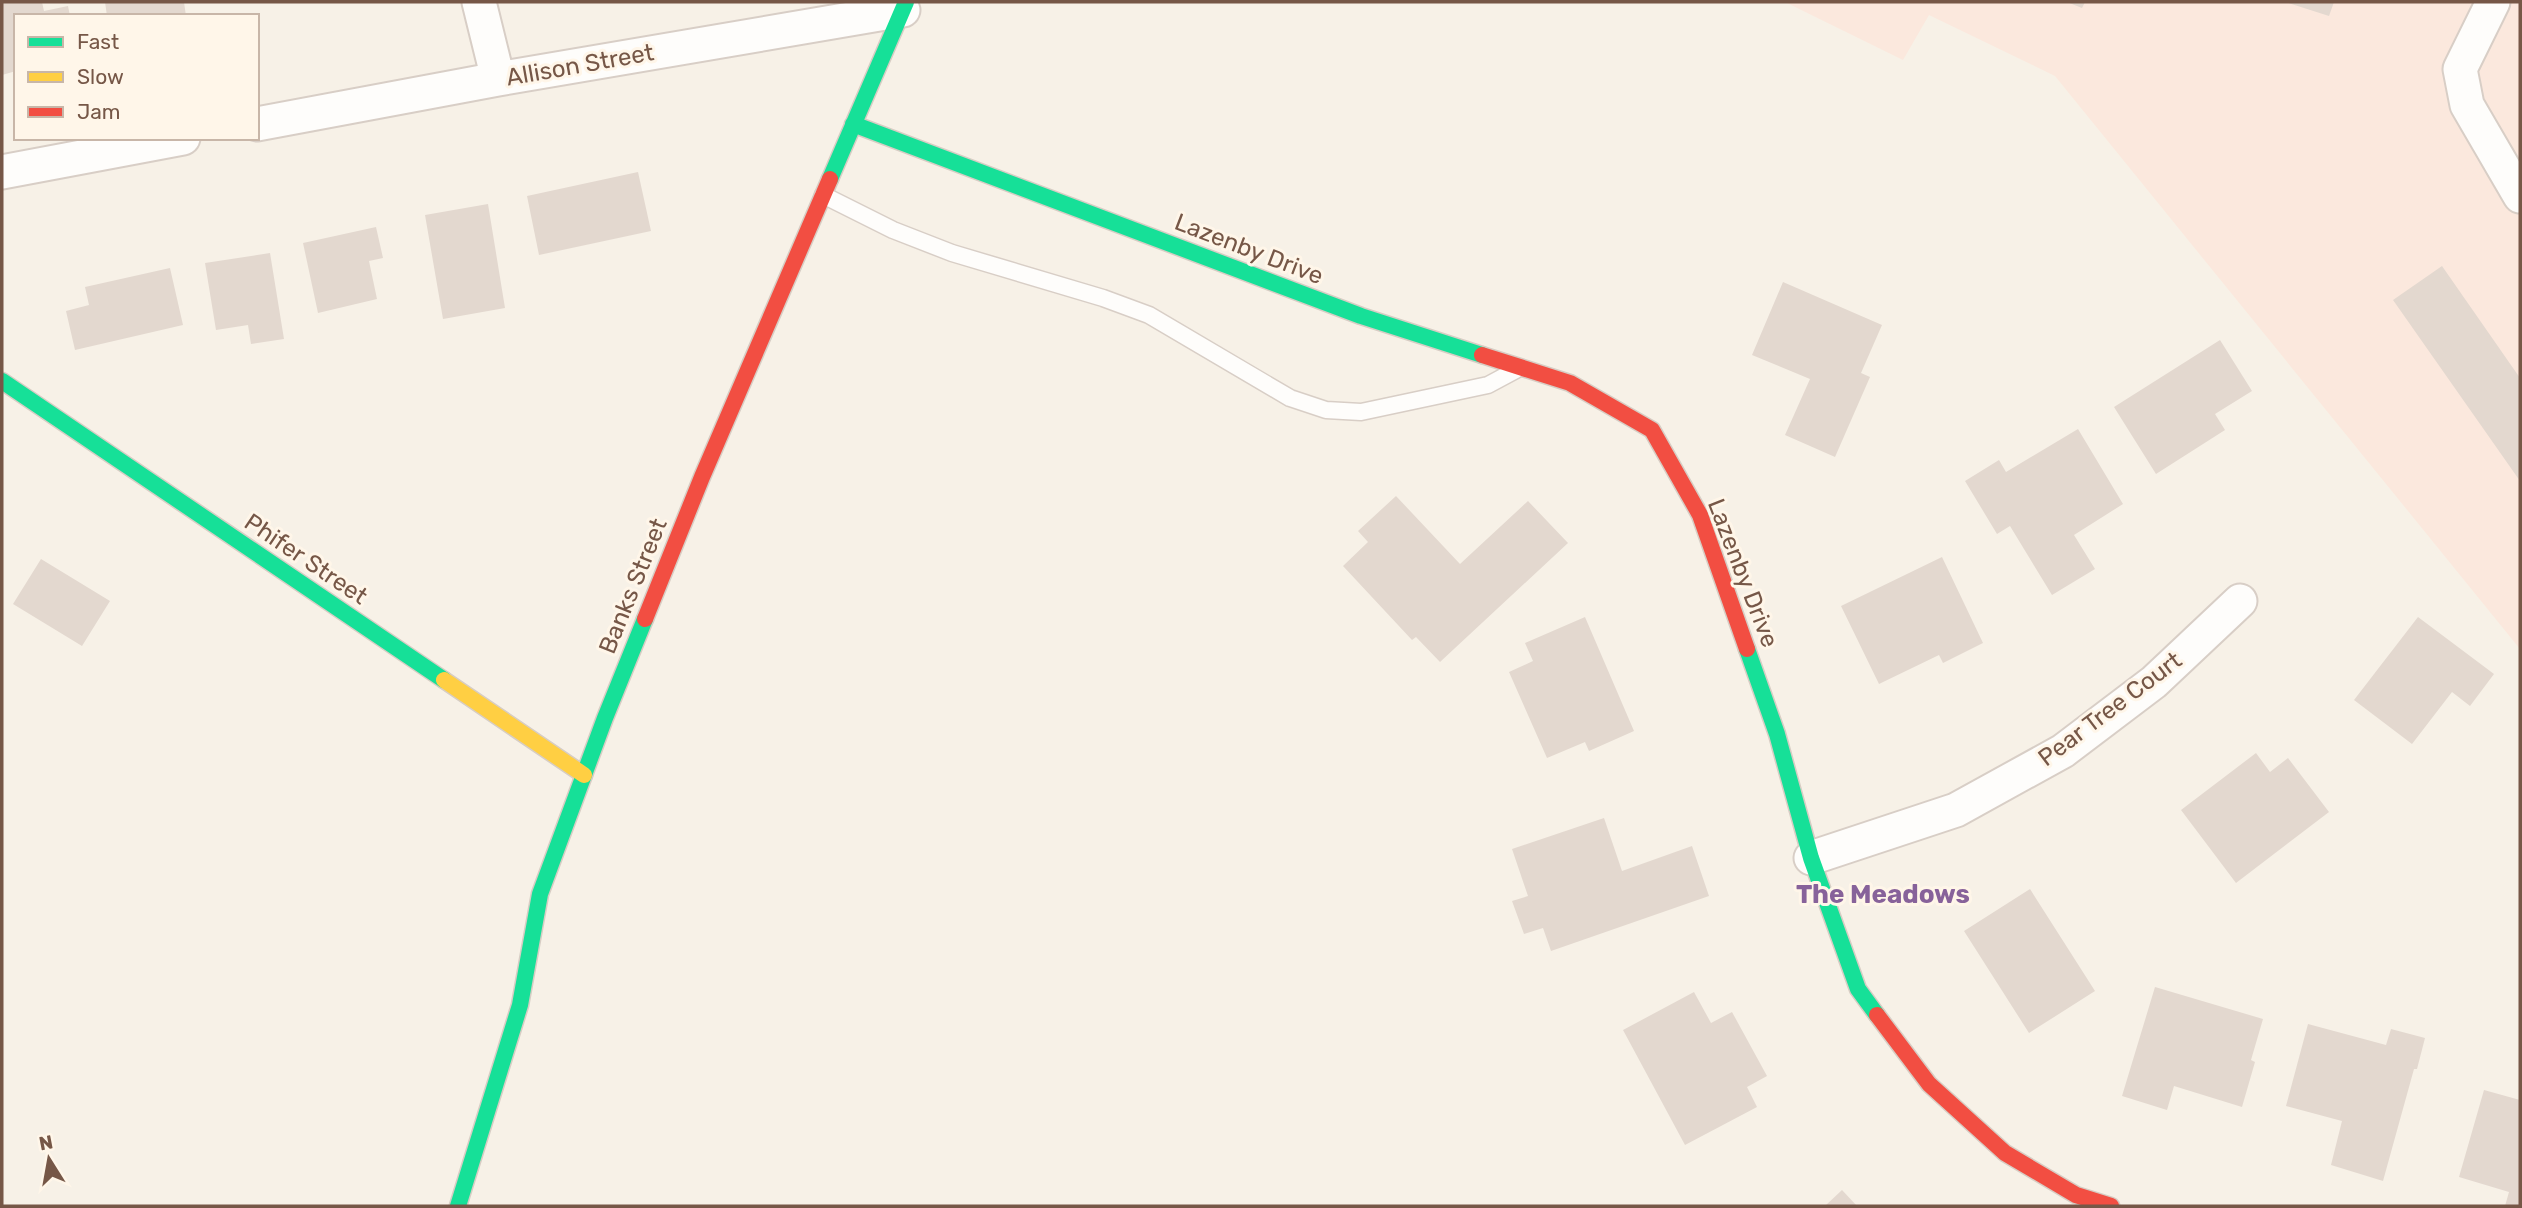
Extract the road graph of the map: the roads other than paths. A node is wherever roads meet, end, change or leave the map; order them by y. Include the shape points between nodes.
1 (479, 2) edge
2 (2493, 2) edge
3 (904, 6) edge
4 (498, 79) junction
5 (259, 124) edge
6 (853, 124) junction
7 (173, 140) edge
8 (2, 173) edge
9 (823, 195) junction
10 (2520, 196) edge
11 (1521, 367) junction
12 (2, 381) edge
13 (2240, 601) dead end
14 (584, 775) junction
15 (1811, 858) junction
16 (458, 1206) edge
17 (2111, 1206) edge

1 - 4 street
2 - 10 street via 2460,69 2467,105
3 - 4 street, Allison Street
3 - 6 street, Banks Street
4 - 5 street, Allison Street
6 - 9 street, Banks Street
6 - 11 street, Lazenby Drive via 1361,316
7 - 8 street
9 - 11 lane via 952,253 1149,315 1290,398 1326,410 1361,412 1488,385
9 - 14 street, Banks Street via 702,477
11 - 15 street, Lazenby Drive via 1570,383 1652,430 1700,515 1777,734
12 - 14 street, Phifer Street
13 - 15 street, Pear Tree Court via 2154,682 2063,751 1956,810
14 - 16 street, Banks Street via 540,894 520,1005
15 - 17 street, Lazenby Drive via 1858,989 1928,1084 2005,1153 2076,1195

